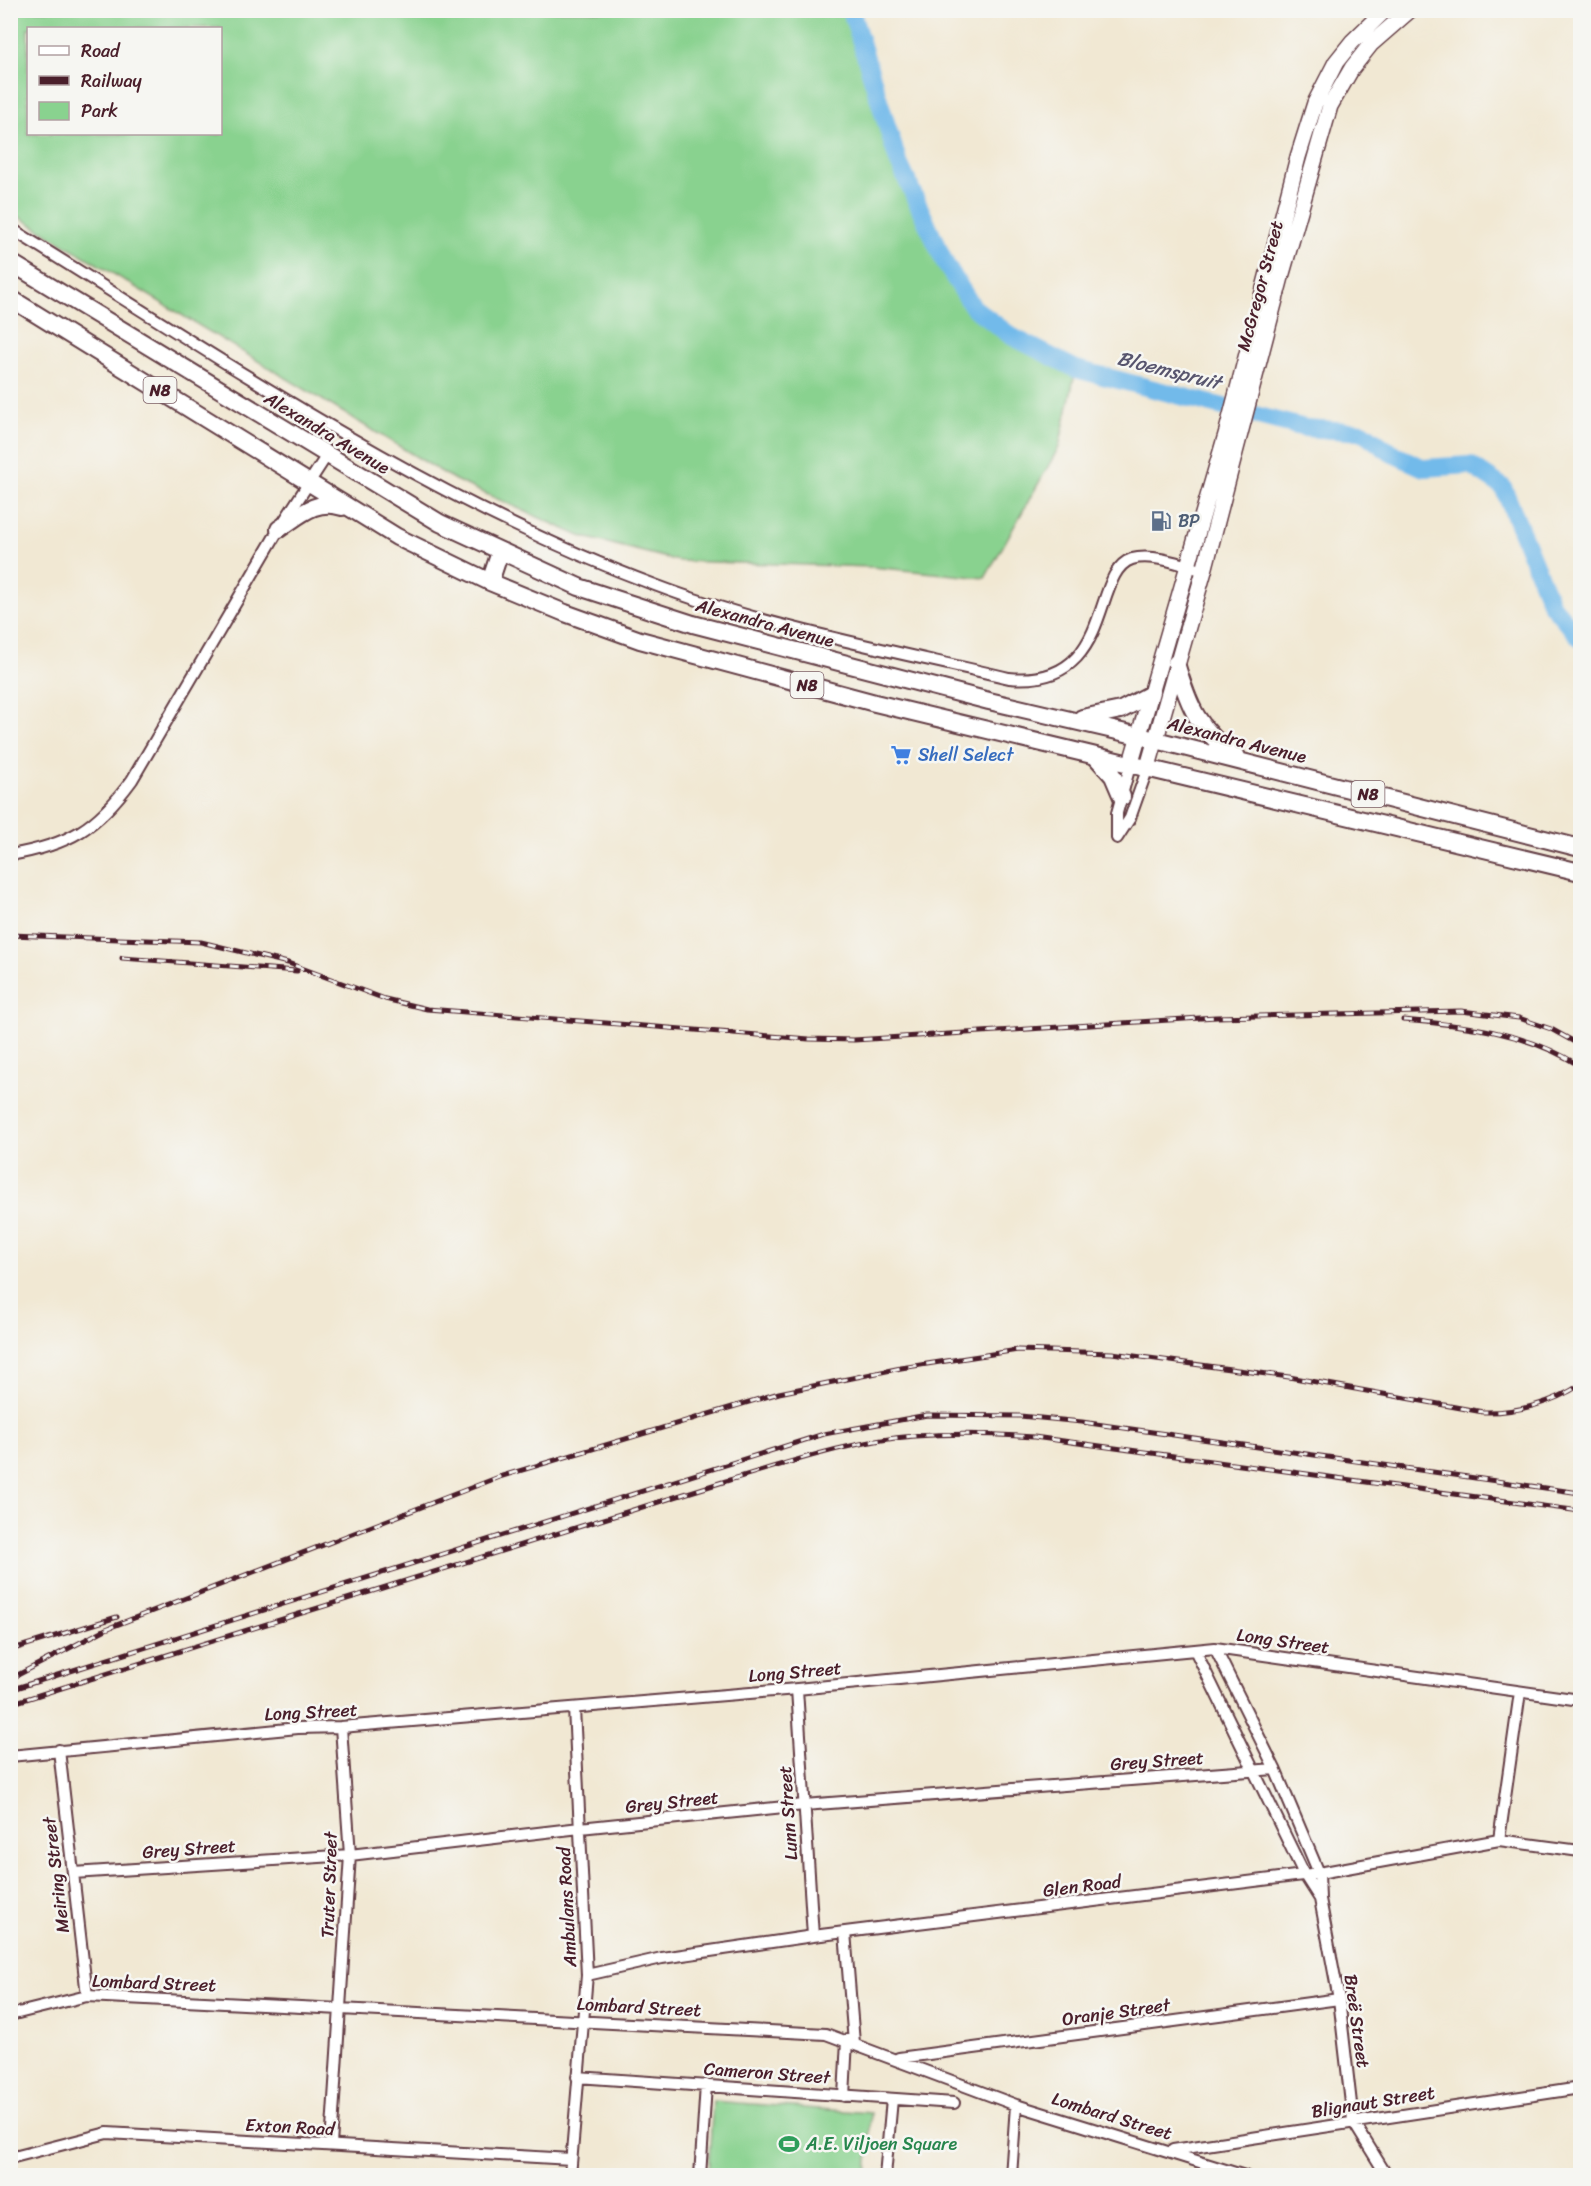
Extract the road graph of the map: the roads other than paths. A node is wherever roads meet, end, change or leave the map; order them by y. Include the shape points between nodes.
1 (1385, 10) edge
2 (1410, 10) edge
3 (10, 228) edge
4 (10, 262) edge
5 (10, 298) edge
6 (1246, 390) junction
7 (1234, 433) junction
8 (327, 455) junction
9 (308, 483) junction
10 (354, 511) junction
11 (279, 529) junction
12 (500, 552) junction
13 (1188, 566) junction
14 (1204, 571) junction
15 (490, 582) junction
16 (1176, 663) junction
17 (1149, 695) junction
18 (1048, 716) junction
19 (1139, 736) junction
20 (1156, 740) junction
21 (1096, 757) junction
22 (1245, 762) junction
23 (1130, 766) junction
24 (1147, 770) junction
25 (1122, 797) junction
26 (1581, 848) edge
27 (10, 855) edge
28 (1581, 872) edge
29 (1215, 1648) junction
30 (1195, 1650) junction
31 (797, 1689) junction
32 (1520, 1692) junction
33 (1581, 1700) edge
34 (574, 1708) junction
35 (341, 1727) junction
36 (59, 1750) junction
37 (10, 1756) edge
38 (1275, 1769) junction
39 (1256, 1770) junction
40 (804, 1805) junction
41 (580, 1828) junction
42 (1499, 1840) junction
43 (1581, 1851) edge
44 (350, 1856) junction
45 (1319, 1873) junction
46 (73, 1874) junction
47 (1304, 1874) junction
48 (1320, 1899) junction
49 (845, 1932) junction
50 (813, 1936) junction
51 (586, 1975) junction
52 (87, 1995) junction
53 (1340, 1999) junction
54 (339, 2008) junction
55 (10, 2015) edge
56 (581, 2020) junction
57 (850, 2042) junction
58 (896, 2058) junction
59 (577, 2077) junction
60 (706, 2085) junction
61 (1581, 2088) edge
62 (844, 2096) junction
63 (892, 2098) junction
64 (954, 2103) dead end
65 (1016, 2105) junction
66 (1353, 2121) junction
67 (331, 2145) junction
68 (1170, 2150) junction
69 (10, 2158) edge
70 (571, 2158) junction
71 (570, 2175) edge
72 (700, 2175) edge
73 (885, 2175) edge
74 (1011, 2175) edge
75 (1245, 2175) edge
76 (1387, 2175) edge

1 - 6 main road, McGregor Street via 1347,49 1315,103 1298,157
2 - 6 main road, McGregor Street via 1371,44 1330,106
3 - 13 street via 335,428 459,499 586,558 657,586 757,617 1025,680 1056,671 1079,653 1097,628 1114,574 1125,562 1149,558
4 - 8 highway, Alexandra Avenue / N8
5 - 9 highway, N8
6 - 7 main road, McGregor Street
7 - 13 main road, McGregor Street
7 - 14 main road, McGregor Street
8 - 9 street
8 - 12 highway, Alexandra Avenue / N8 via 440,523
9 - 10 highway, N8
9 - 11 street
10 - 11 highway via 333,504 315,506
10 - 15 highway, N8 via 397,537
11 - 27 street via 138,771 109,811 78,836
12 - 15 highway
12 - 18 highway, Alexandra Avenue / N8 via 638,608
13 - 14 street
13 - 17 main road, McGregor Street
14 - 16 main road, McGregor Street
15 - 21 highway, N8 via 565,614 639,639
16 - 20 main road, McGregor Street
16 - 22 highway via 1199,724
17 - 18 highway via 1104,716
17 - 19 main road, McGregor Street
18 - 19 highway, Alexandra Avenue / N8
19 - 20 highway, Alexandra Avenue / N8
19 - 23 main road, McGregor Street
20 - 22 highway, Alexandra Avenue / N8
20 - 24 main road, McGregor Street
21 - 23 highway, N8
21 - 25 highway via 1113,776
22 - 26 highway, Alexandra Avenue / N8
23 - 24 highway, N8
23 - 25 street
24 - 25 street via 1130,818 1117,838 1117,813
24 - 28 highway, N8
29 - 30 street, Long Street
29 - 32 street, Long Street
29 - 38 street, Breë Street
30 - 31 street, Long Street
30 - 39 street, Breë Street
31 - 34 street, Long Street
31 - 40 street, Lunn Street
32 - 33 street, Long Street
32 - 42 street
34 - 35 street, Long Street
34 - 41 street, Ambulans Road
35 - 36 street, Long Street
35 - 44 street, Truter Street
36 - 37 street, Long Street
36 - 46 street, Meiring Street
38 - 39 street, Grey Street
38 - 45 street, Breë Street
39 - 40 street, Grey Street
39 - 47 street, Breë Street
40 - 41 street, Grey Street
40 - 50 street, Lunn Street
41 - 44 street, Grey Street
41 - 51 street, Ambulans Road
42 - 43 street, Glen Road
42 - 45 street, Glen Road
44 - 46 street, Grey Street
44 - 54 street, Truter Street
45 - 47 street, Glen Road
45 - 48 street, Breë Street
46 - 52 street, Meiring Street
47 - 48 street, Breë Street
47 - 49 street, Glen Road
48 - 53 street, Breë Street
49 - 50 street, Glen Road
49 - 57 street
50 - 51 street, Glen Road via 662,1958
51 - 56 street, Ambulans Road
52 - 54 street, Lombard Street
52 - 55 street, Lombard Street
53 - 58 street, Oranje Street
53 - 66 street, Breë Street
54 - 56 street, Lombard Street
54 - 67 street, Truter Street
56 - 57 street, Lombard Street via 826,2034
56 - 59 street, Ambulans Road
57 - 58 street, Lombard Street
57 - 62 street
58 - 65 street, Lombard Street
59 - 60 street, Cameron Street
59 - 70 street, Ambulans Road
60 - 62 street, Cameron Street
60 - 72 street
61 - 66 street, Blignaut Street
62 - 63 street, Cameron Street
63 - 64 street, Cameron Street
63 - 73 street
65 - 68 street, Lombard Street
65 - 74 street
66 - 68 street, Blignaut Street
66 - 76 street, Breë Street
67 - 69 street, Exton Road via 107,2133
67 - 70 street, Exton Road
68 - 75 street, Lombard Street
70 - 71 street, Ambulans Road

